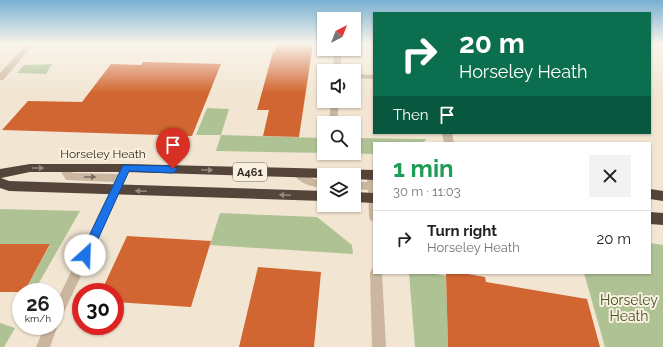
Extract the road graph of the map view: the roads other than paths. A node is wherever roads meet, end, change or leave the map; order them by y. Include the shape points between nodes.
1 (16, 60) edge
2 (361, 76) edge
3 (373, 76) edge
4 (0, 78) edge
5 (124, 173) junction
6 (298, 173) junction
7 (0, 174) edge
8 (0, 183) edge
9 (317, 183) edge
10 (361, 185) edge
11 (373, 186) edge
12 (116, 191) junction
13 (361, 193) edge
14 (651, 194) edge
15 (317, 196) edge
16 (663, 196) edge
17 (651, 218) edge
18 (663, 219) edge
19 (376, 274) edge
20 (64, 301) edge
21 (48, 335) edge
22 (43, 347) edge
23 (379, 347) edge

1 - 4 street
2 - 3 street
5 -> 6 highway, Horseley Heath / A461
7 -> 5 highway, Horseley Heath / A461 via 30,168
5 - 12 street
6 - 9 street via 312,183
6 - 11 highway, Horseley Heath / A461
8 - 12 highway, A461 via 9,186
10 - 11 street
11 - 13 highway
15 -> 12 highway, A461
12 - 20 street
14 - 16 highway
17 - 18 highway
19 - 23 street
21 - 22 street

